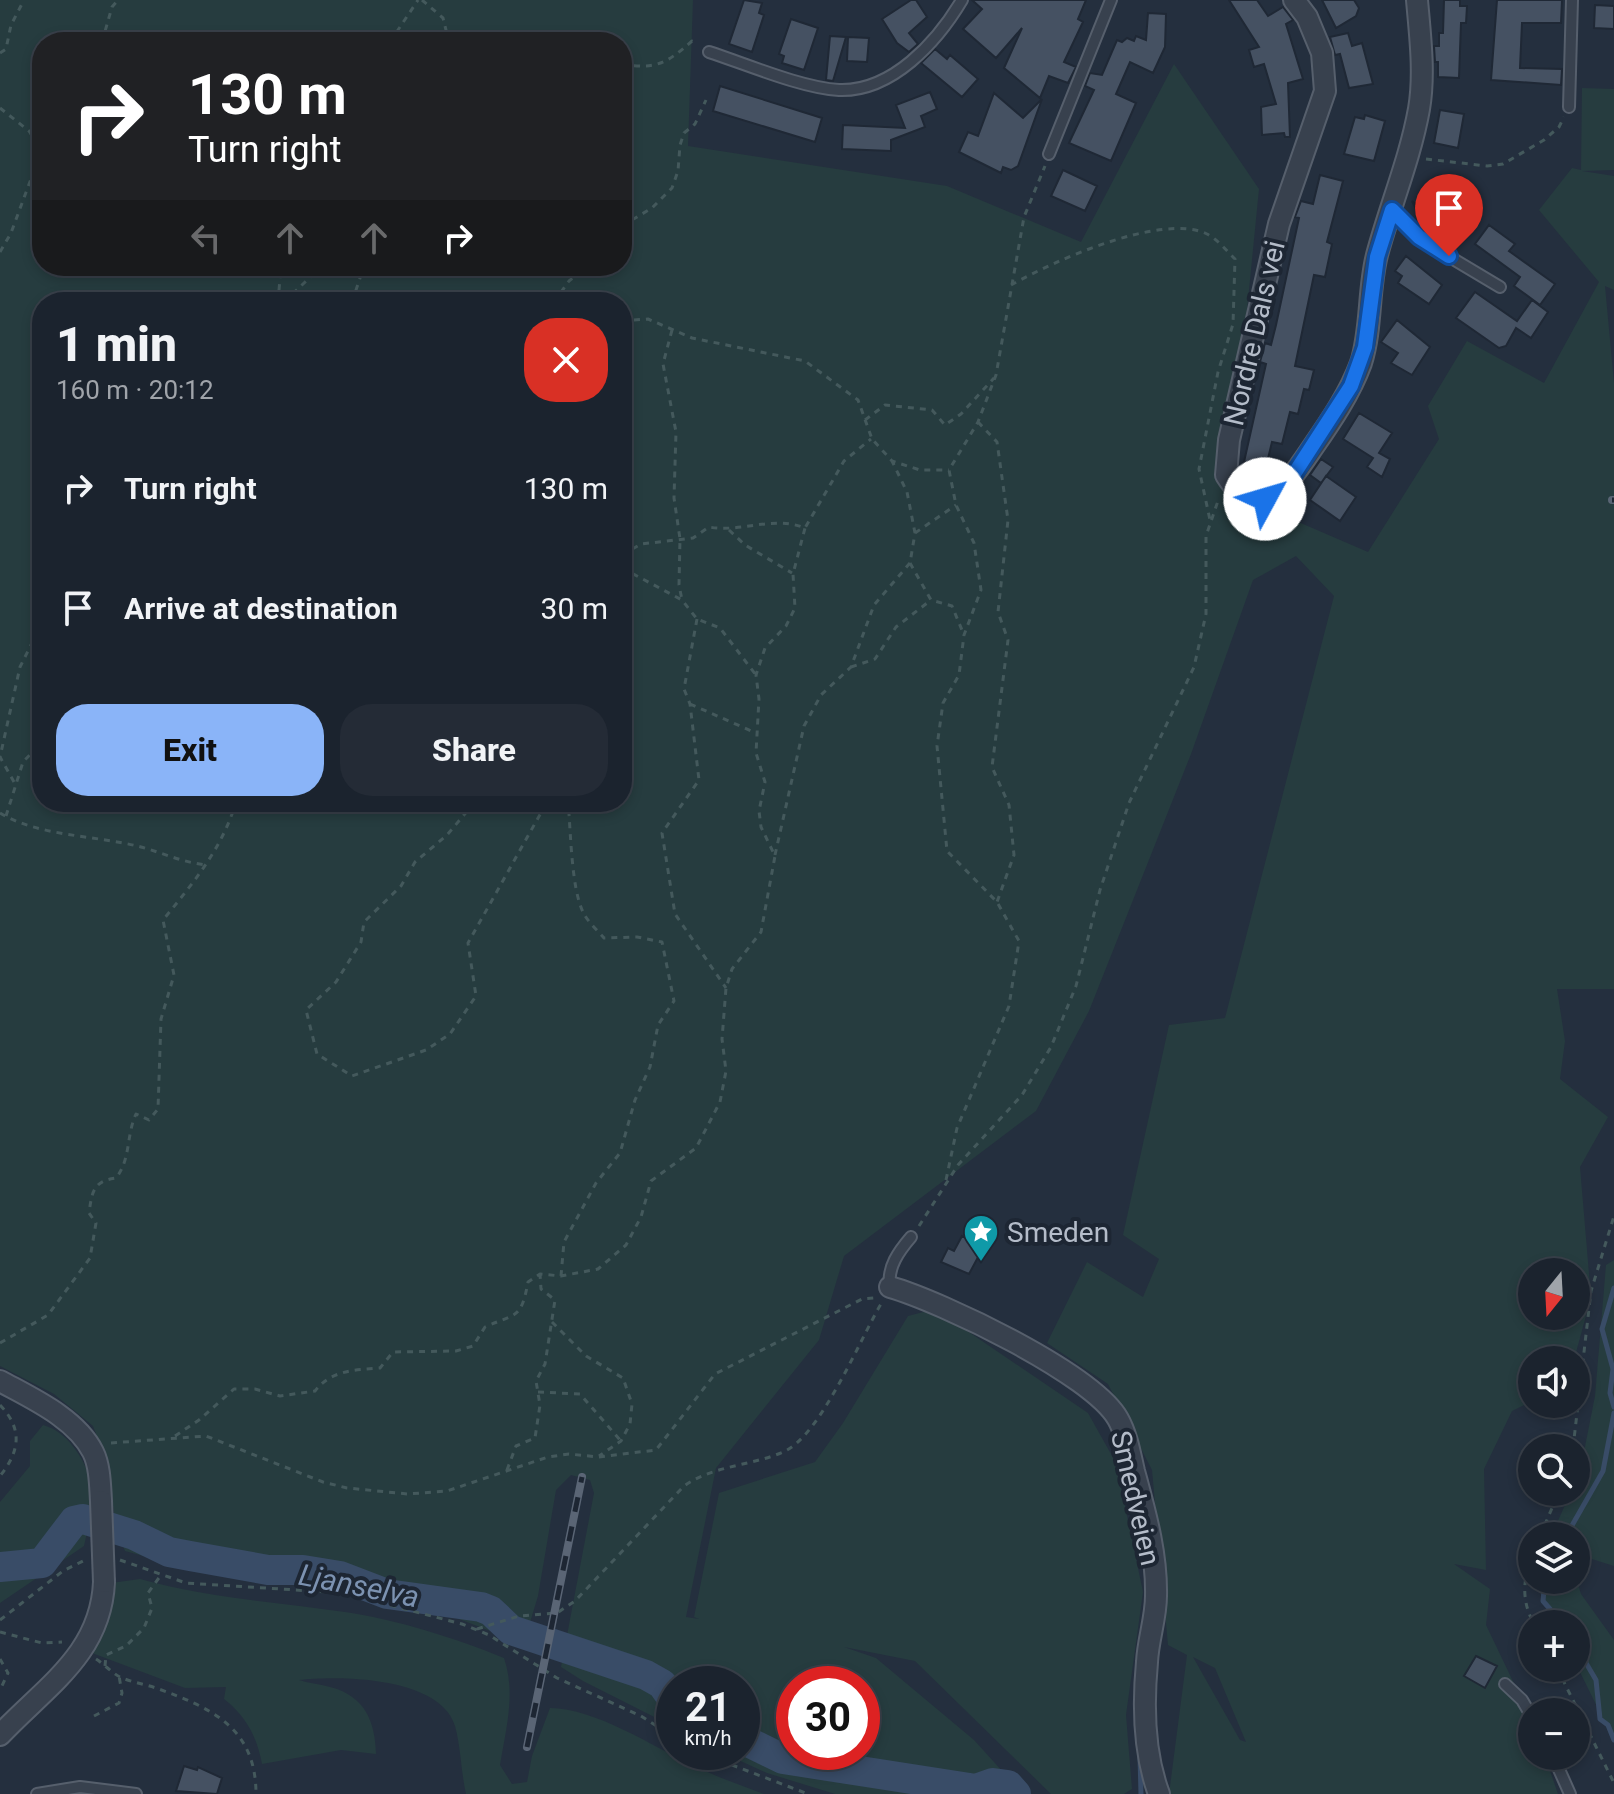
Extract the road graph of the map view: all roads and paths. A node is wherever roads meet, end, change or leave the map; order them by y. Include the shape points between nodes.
1 (24, 0) edge
2 (118, 0) edge
3 (420, 0) edge
4 (962, 0) edge
5 (1111, 0) edge
6 (1294, 0) edge
7 (1417, 0) edge
8 (1572, 0) edge
9 (105, 32) edge
10 (397, 32) edge
11 (448, 32) edge
12 (709, 52) joint
13 (0, 53) edge
14 (632, 66) edge
15 (706, 100) dead end
16 (1569, 107) joint
17 (0, 108) edge
18 (32, 135) edge
19 (1049, 154) joint
20 (1406, 156) junction
21 (32, 177) edge
22 (1392, 210) junction
23 (632, 220) edge
24 (0, 252) edge
25 (311, 276) edge
26 (575, 276) edge
27 (1011, 285) junction
28 (1500, 287) dead end
29 (292, 292) edge
30 (561, 292) edge
31 (632, 320) edge
32 (672, 330) junction
33 (996, 375) junction
34 (865, 420) junction
35 (978, 422) junction
36 (872, 439) junction
37 (892, 461) junction
38 (949, 470) junction
39 (1226, 475) junction
40 (956, 505) junction
41 (1210, 521) junction
42 (805, 528) junction
43 (729, 530) junction
44 (915, 533) junction
45 (680, 539) junction
46 (632, 548) edge
47 (910, 563) junction
48 (632, 573) edge
49 (793, 574) junction
50 (682, 600) junction
51 (931, 600) junction
52 (697, 619) junction
53 (964, 635) junction
54 (32, 643) edge
55 (851, 667) junction
56 (756, 675) junction
57 (690, 704) junction
58 (757, 733) junction
59 (32, 753) edge
60 (14, 782) junction
61 (233, 812) edge
62 (467, 812) edge
63 (541, 812) edge
64 (569, 812) edge
65 (0, 813) edge
66 (6, 816) junction
67 (775, 856) junction
68 (207, 865) junction
69 (997, 902) junction
70 (726, 988) junction
71 (946, 1180) junction
72 (1614, 1216) edge
73 (911, 1237) joint
74 (540, 1274) junction
75 (561, 1276) junction
76 (890, 1287) joint
77 (552, 1322) junction
78 (0, 1343) edge
79 (0, 1381) edge
80 (538, 1392) junction
81 (0, 1405) edge
82 (1575, 1434) edge
83 (175, 1436) junction
84 (621, 1441) junction
85 (93, 1451) junction
86 (598, 1457) junction
87 (507, 1471) junction
88 (0, 1476) edge
89 (90, 1558) dead end
90 (109, 1558) dead end
91 (161, 1575) junction
92 (0, 1620) edge
93 (477, 1629) junction
94 (0, 1632) edge
95 (42, 1643) dead end
96 (82, 1649) junction
97 (0, 1659) edge
98 (105, 1666) junction
99 (119, 1676) junction
100 (1564, 1682) edge
101 (1505, 1684) dead end
102 (0, 1690) edge
103 (1520, 1698) edge
104 (94, 1716) dead end
105 (656, 1726) edge
106 (0, 1735) edge
107 (745, 1770) edge
108 (1559, 1770) edge
109 (1614, 1783) edge
110 (37, 1794) edge
111 (136, 1794) edge
112 (256, 1794) edge
113 (808, 1794) edge
114 (1159, 1794) edge
115 (1570, 1794) edge

1 - 13 path
2 - 9 path
3 - 10 path
3 - 11 path via 443,18
4 - 12 lane via 917,56 871,86 821,88
5 - 19 lane
6 - 39 street, Nordre Dals vei via 1318,43 1325,91 1269,263 1229,440
7 - 20 street via 1421,93
8 - 16 lane
12 - 14 path via 692,41 670,59 646,68
15 - 23 path via 695,124 684,133 672,188
16 - 20 path via 1553,132 1503,164
17 - 18 path
19 - 27 path via 1024,217
20 - 22 street
21 - 24 path
22 - 28 lane via 1433,247
22 - 39 street via 1377,257 1360,364 1330,422 1277,494 1265,499 1241,495
25 - 29 path
26 - 30 path
27 - 33 path
27 - 41 path via 1053,261 1128,236 1171,229 1206,234 1235,259 1233,324 1199,469
31 - 32 path via 648,319
32 - 34 path via 805,361 858,400
32 - 45 path via 663,364 676,432 674,498
33 - 34 path via 945,425 932,410 885,405
33 - 35 path
34 - 36 path
35 - 38 path
35 - 69 path via 997,442 1008,520 998,612 1008,640 992,767 1009,805 1014,855
36 - 37 path
36 - 42 path via 844,461
37 - 38 path via 920,470
37 - 44 path via 907,492
38 - 40 path
39 - 41 path
40 - 44 path
40 - 53 path via 974,543 981,590
41 - 71 path via 1206,614 1194,667 1129,803 1071,998 1051,1047 1022,1095
42 - 43 path via 788,521
42 - 49 path
43 - 45 path via 709,527 693,538
43 - 49 path
44 - 47 path
45 - 46 path
45 - 50 path
47 - 51 path
47 - 55 path via 874,605
48 - 50 path
49 - 56 path via 795,608 765,648
50 - 52 path
51 - 53 path via 952,606
51 - 55 path via 896,627 875,659
52 - 56 path via 720,628
52 - 57 path via 684,689
53 - 69 path via 959,675 943,703 937,746 947,851
54 - 60 path via 20,667 0,757
55 - 67 path via 821,695 804,726
56 - 58 path
57 - 58 path
57 - 70 path via 699,780 662,833 675,914
58 - 67 path via 756,753 765,782 761,827
59 - 60 path
60 - 66 path
61 - 68 path
62 - 63 path via 364,922 361,942 336,982 306,1010 317,1054 352,1076 426,1050 450,1034 476,996 468,943
64 - 75 path via 574,887 585,915 604,938 662,942 674,1001 658,1025 650,1067 620,1153 596,1183 564,1242
65 - 66 path
66 - 68 path
67 - 70 path via 761,932 732,969
68 - 78 path via 163,920 174,975 161,1019 158,1109 149,1120 136,1114 129,1130 127,1165 116,1178 102,1180 92,1189 89,1213 96,1223 90,1258 48,1315
69 - 71 path via 1019,941 1009,1006 957,1128
70 - 75 path via 726,1071 720,1102 696,1148 651,1181 626,1245 598,1269
71 - 73 path
72 - 82 path via 1591,1291
73 - 76 lane via 894,1261
74 - 75 path
74 - 77 path via 541,1289 555,1300
74 - 83 path via 528,1282 523,1308 509,1321 485,1327 473,1346 393,1352 380,1368 325,1378 315,1391 280,1396 234,1389
76 - 114 street, Smedveien via 932,1301 1048,1362 1087,1385 1118,1418 1153,1553 1157,1596 1146,1663 1146,1719 1150,1766
77 - 80 path via 545,1364 536,1381
77 - 84 path via 586,1356 623,1378 632,1404
79 - 85 street via 57,1414
80 - 84 path via 580,1394
80 - 87 path via 535,1438 516,1446
81 - 88 path via 18,1437 16,1451
83 - 85 path via 112,1442
83 - 87 path via 206,1436 323,1482 391,1494 447,1491
84 - 86 path
85 - 96 street, bridge via 104,1582 98,1620
86 - 87 path via 569,1454
86 - 93 path via 656,1450 715,1374 862,1299 885,1297 825,1407 799,1442 684,1486 575,1601 557,1613
89 - 92 path via 63,1571
90 - 91 path
91 - 93 path via 203,1585 343,1593
91 - 98 path via 148,1593 152,1608 146,1624 126,1646 106,1655
93 - 105 path via 529,1663
94 - 95 path
96 - 98 path
96 - 106 street
97 - 102 path via 8,1673
98 - 99 path
99 - 104 path via 119,1703
99 - 112 path via 190,1702 234,1729 252,1754
100 - 109 path
101 - 103 lane
107 - 113 path
108 - 115 lane
110 - 111 lane via 80,1787

